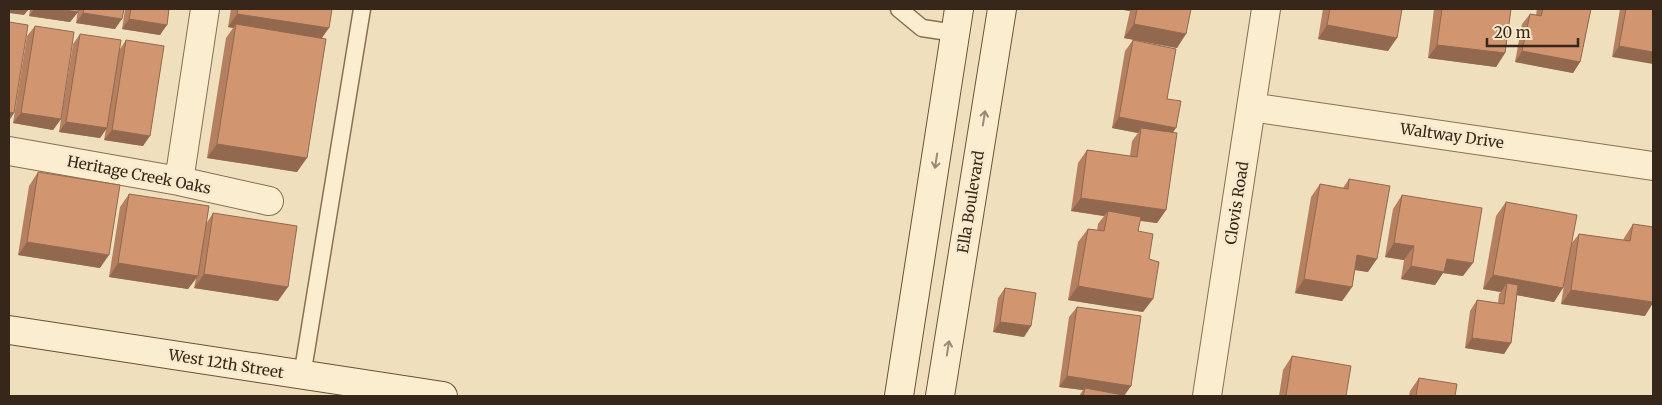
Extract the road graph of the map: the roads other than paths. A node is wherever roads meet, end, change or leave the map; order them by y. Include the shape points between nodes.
1 (205, 9) edge
2 (362, 9) edge
3 (898, 9) edge
4 (1002, 9) edge
5 (1266, 9) edge
6 (957, 21) edge
7 (1252, 107) junction
8 (9, 151) edge
9 (1653, 166) edge
10 (180, 181) junction
11 (269, 201) dead end
12 (9, 330) edge
13 (302, 376) junction
14 (443, 396) edge
15 (899, 396) edge
16 (940, 396) edge
17 (1206, 396) edge

1 - 10 street
2 - 13 lane
3 - 6 lane via 922,28
16 -> 4 street, Ella Boulevard
5 - 7 street, Clovis Road
6 -> 15 street
7 - 9 street, Waltway Drive
7 - 17 street, Clovis Road
8 - 10 street, Heritage Creek Oaks
10 - 11 street, Heritage Creek Oaks
12 - 13 street, West 12th Street
13 - 14 street, West 12th Street

